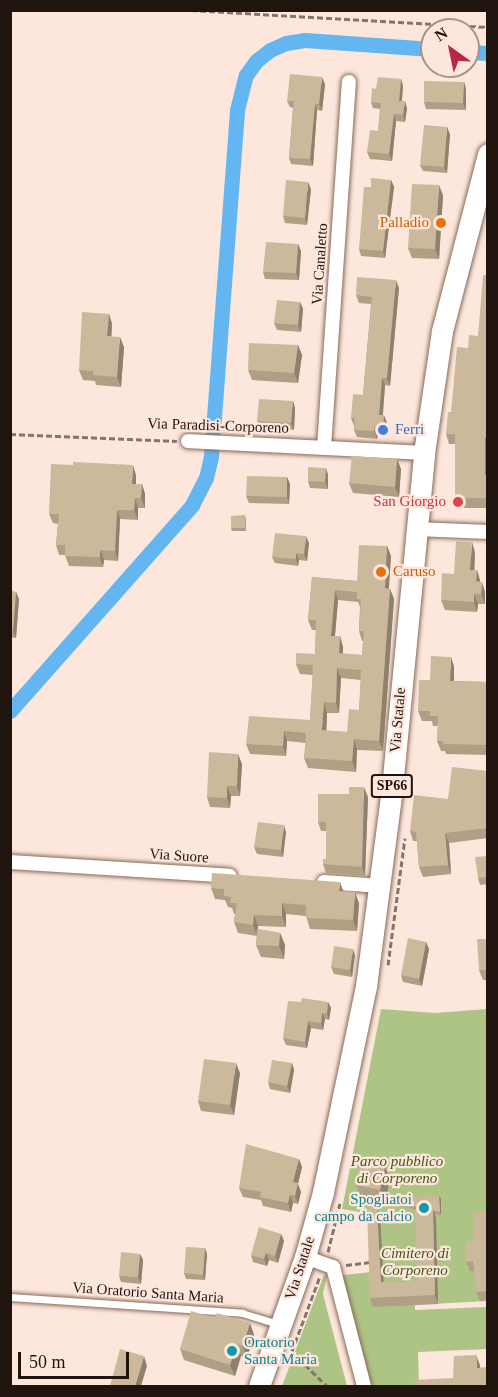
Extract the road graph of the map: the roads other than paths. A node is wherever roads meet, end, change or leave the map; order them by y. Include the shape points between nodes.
1 (349, 82) dead end
2 (488, 154) edge
3 (188, 441) road end
4 (324, 447) junction
5 (424, 453) junction
6 (416, 530) junction
7 (488, 532) edge
8 (10, 862) edge
9 (250, 877) edge
10 (310, 881) edge
11 (381, 886) junction
12 (304, 1257) junction
13 (10, 1297) edge
14 (281, 1325) junction
15 (259, 1386) edge
16 (364, 1386) edge

1 - 4 street, Via Canaletto
2 - 5 main road, Via Statale / SP66 via 442,331
3 - 4 street, Via Paradisi-Corporeno
4 - 5 street, Via Paradisi-Corporeno
5 - 6 main road, Via Statale / SP66
6 - 7 street
6 - 11 main road, Via Statale / SP66
8 - 9 street, Via Suore
10 - 11 street
11 - 12 main road, Via Statale / SP66 via 366,986 323,1192
12 - 14 main road, Via Statale / SP66
12 - 16 street via 333,1267
13 - 14 lane, Via Oratorio Santa Maria via 242,1312
14 - 15 main road, Via Statale / SP66

